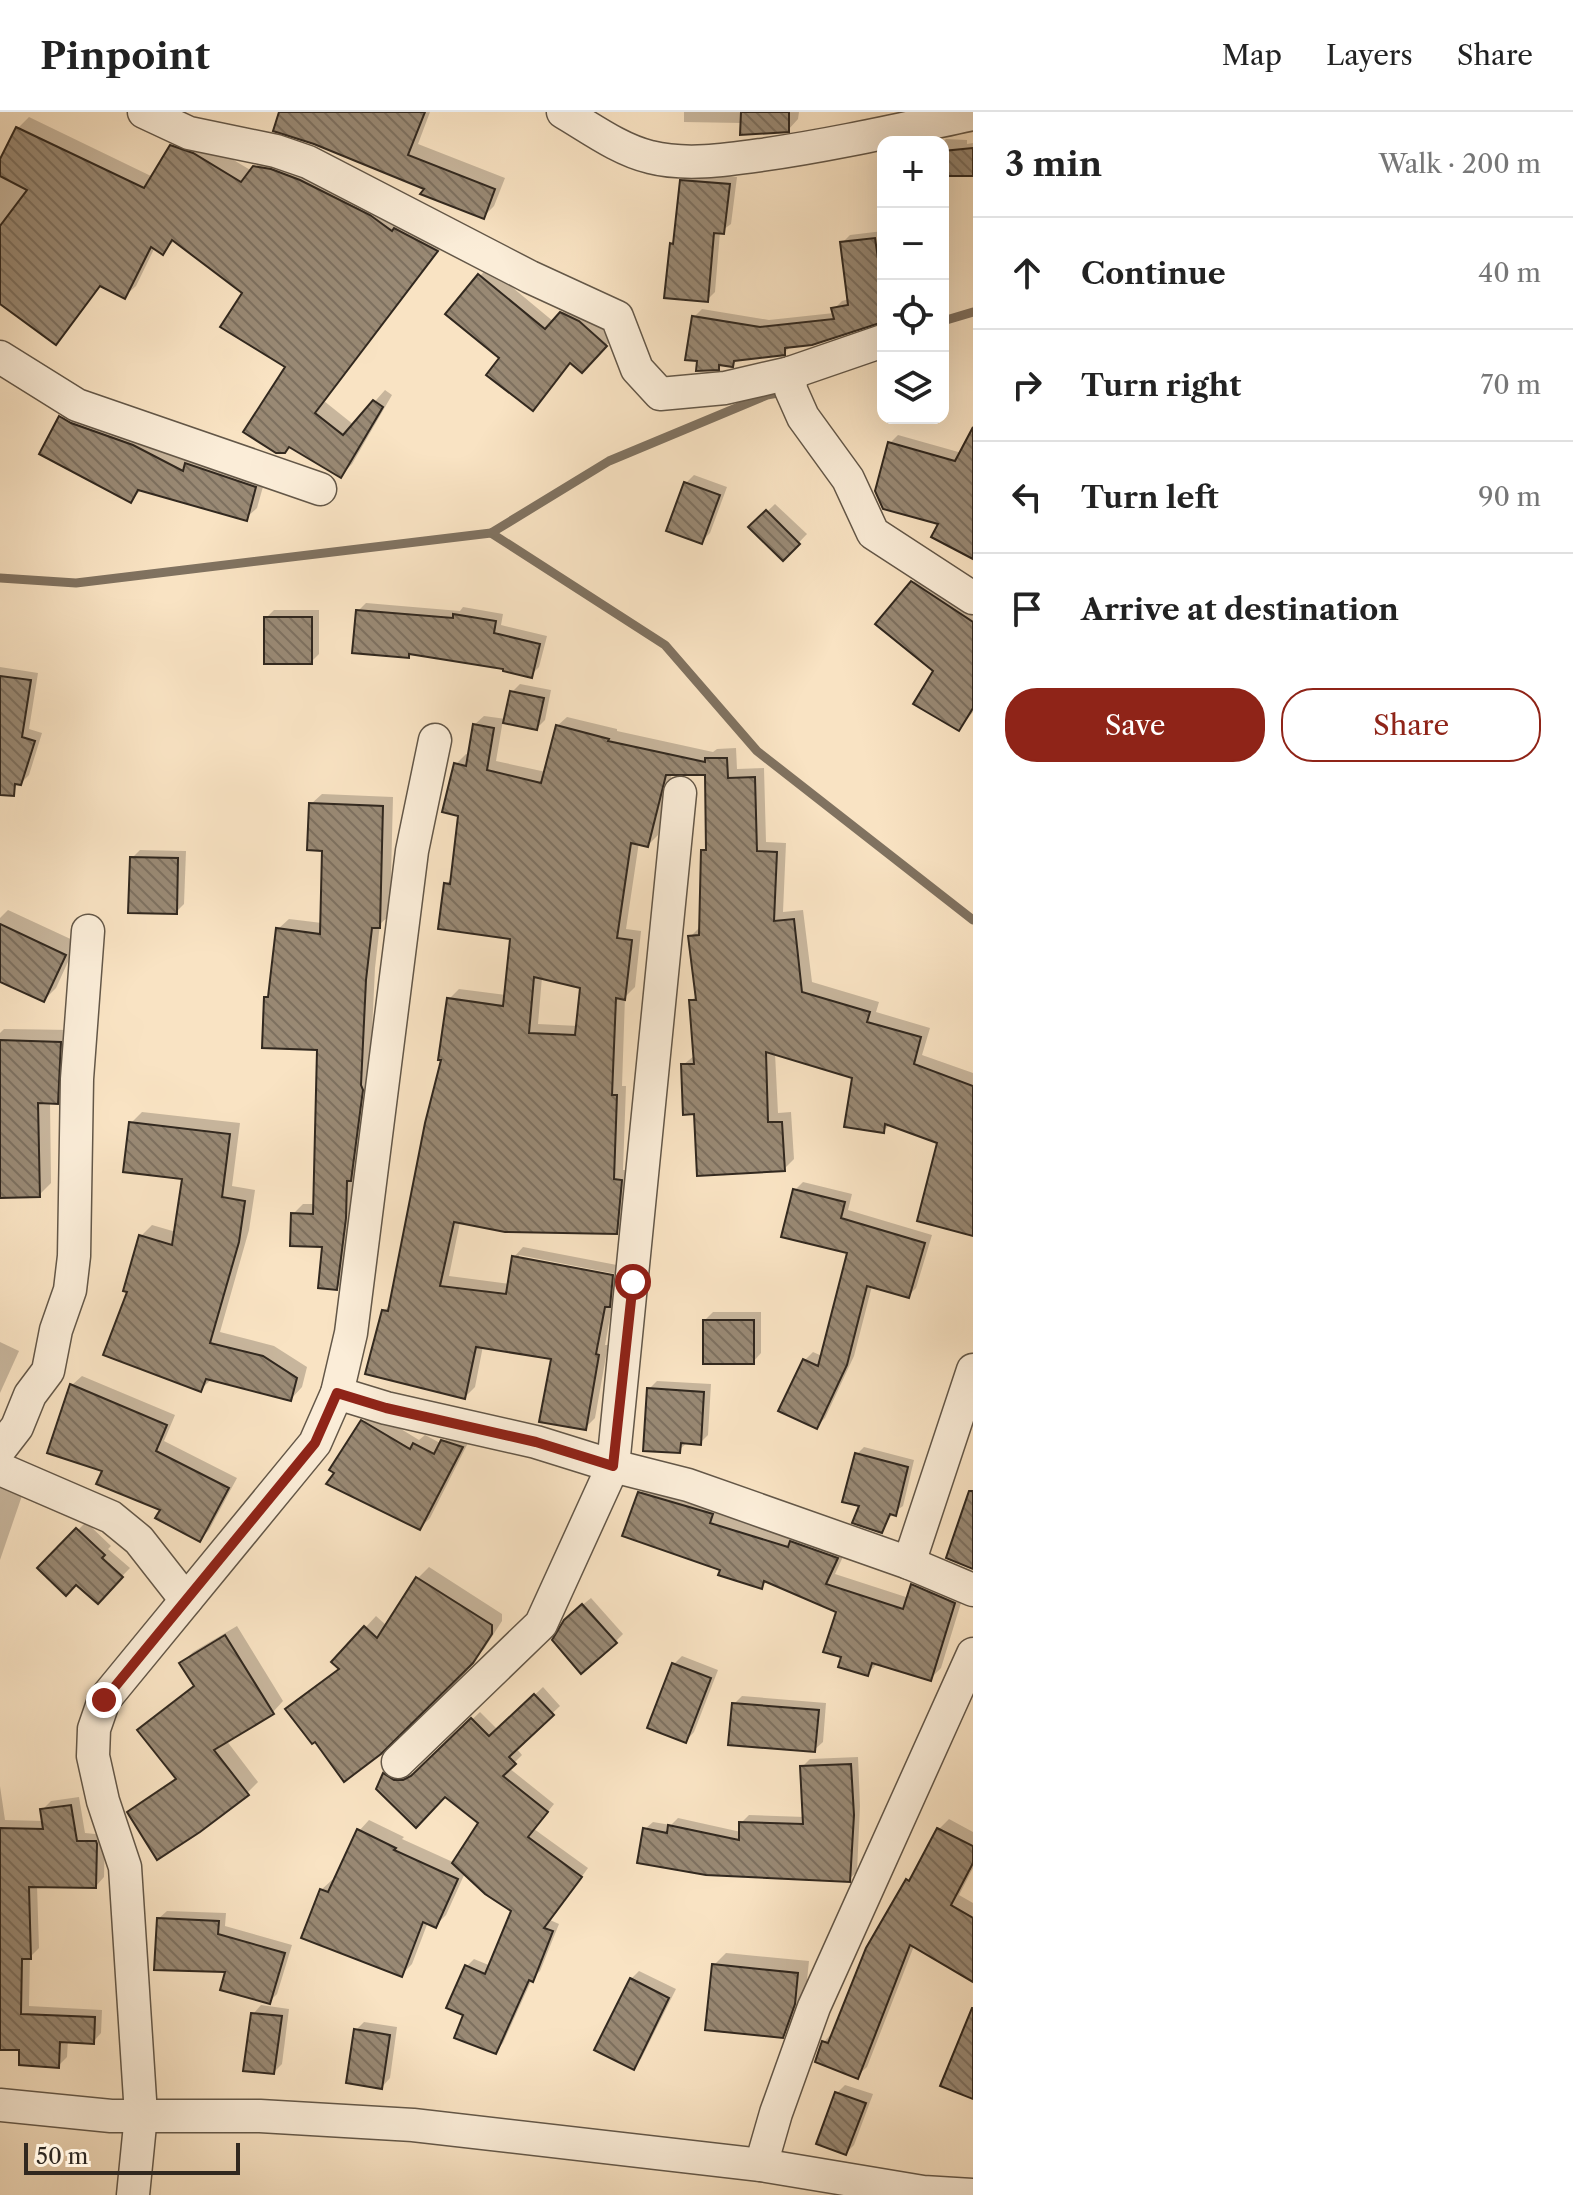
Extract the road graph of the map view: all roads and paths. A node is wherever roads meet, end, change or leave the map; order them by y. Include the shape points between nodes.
1 (144, 112) edge
2 (563, 112) edge
3 (973, 114) edge
4 (911, 134) edge
5 (877, 343) edge
6 (0, 357) edge
7 (790, 373) junction
8 (320, 489) dead end
9 (973, 598) edge
10 (435, 740) dead end
11 (680, 793) dead end
12 (88, 931) dead end
13 (973, 1370) edge
14 (337, 1393) junction
15 (0, 1449) edge
16 (613, 1466) junction
17 (0, 1469) edge
18 (909, 1563) junction
19 (973, 1590) edge
20 (186, 1600) junction
21 (973, 1654) edge
22 (398, 1762) dead end
23 (0, 2105) edge
24 (141, 2115) junction
25 (761, 2165) junction
26 (133, 2195) edge
27 (973, 2195) edge

1 - 7 street via 189,133 308,162 617,317 637,369 660,394 725,388
2 - 4 street via 622,146 678,161 732,159
3 - 4 street
5 - 7 street
6 - 8 street via 77,405
7 - 9 street via 803,417 848,479 873,533
10 - 14 street via 412,851 351,1333
11 - 16 street
12 - 15 street via 70,1290 48,1371
13 - 18 street
14 - 16 street
14 - 20 street via 315,1443
16 - 18 street via 688,1485
16 - 22 street via 541,1624
17 - 20 street via 111,1517 139,1540
18 - 19 street
20 - 24 street via 104,1700 94,1729 96,1771 125,1867
21 - 25 street via 814,2007
23 - 24 street
24 - 25 street via 413,2125
24 - 26 street
25 - 27 street via 923,2192

